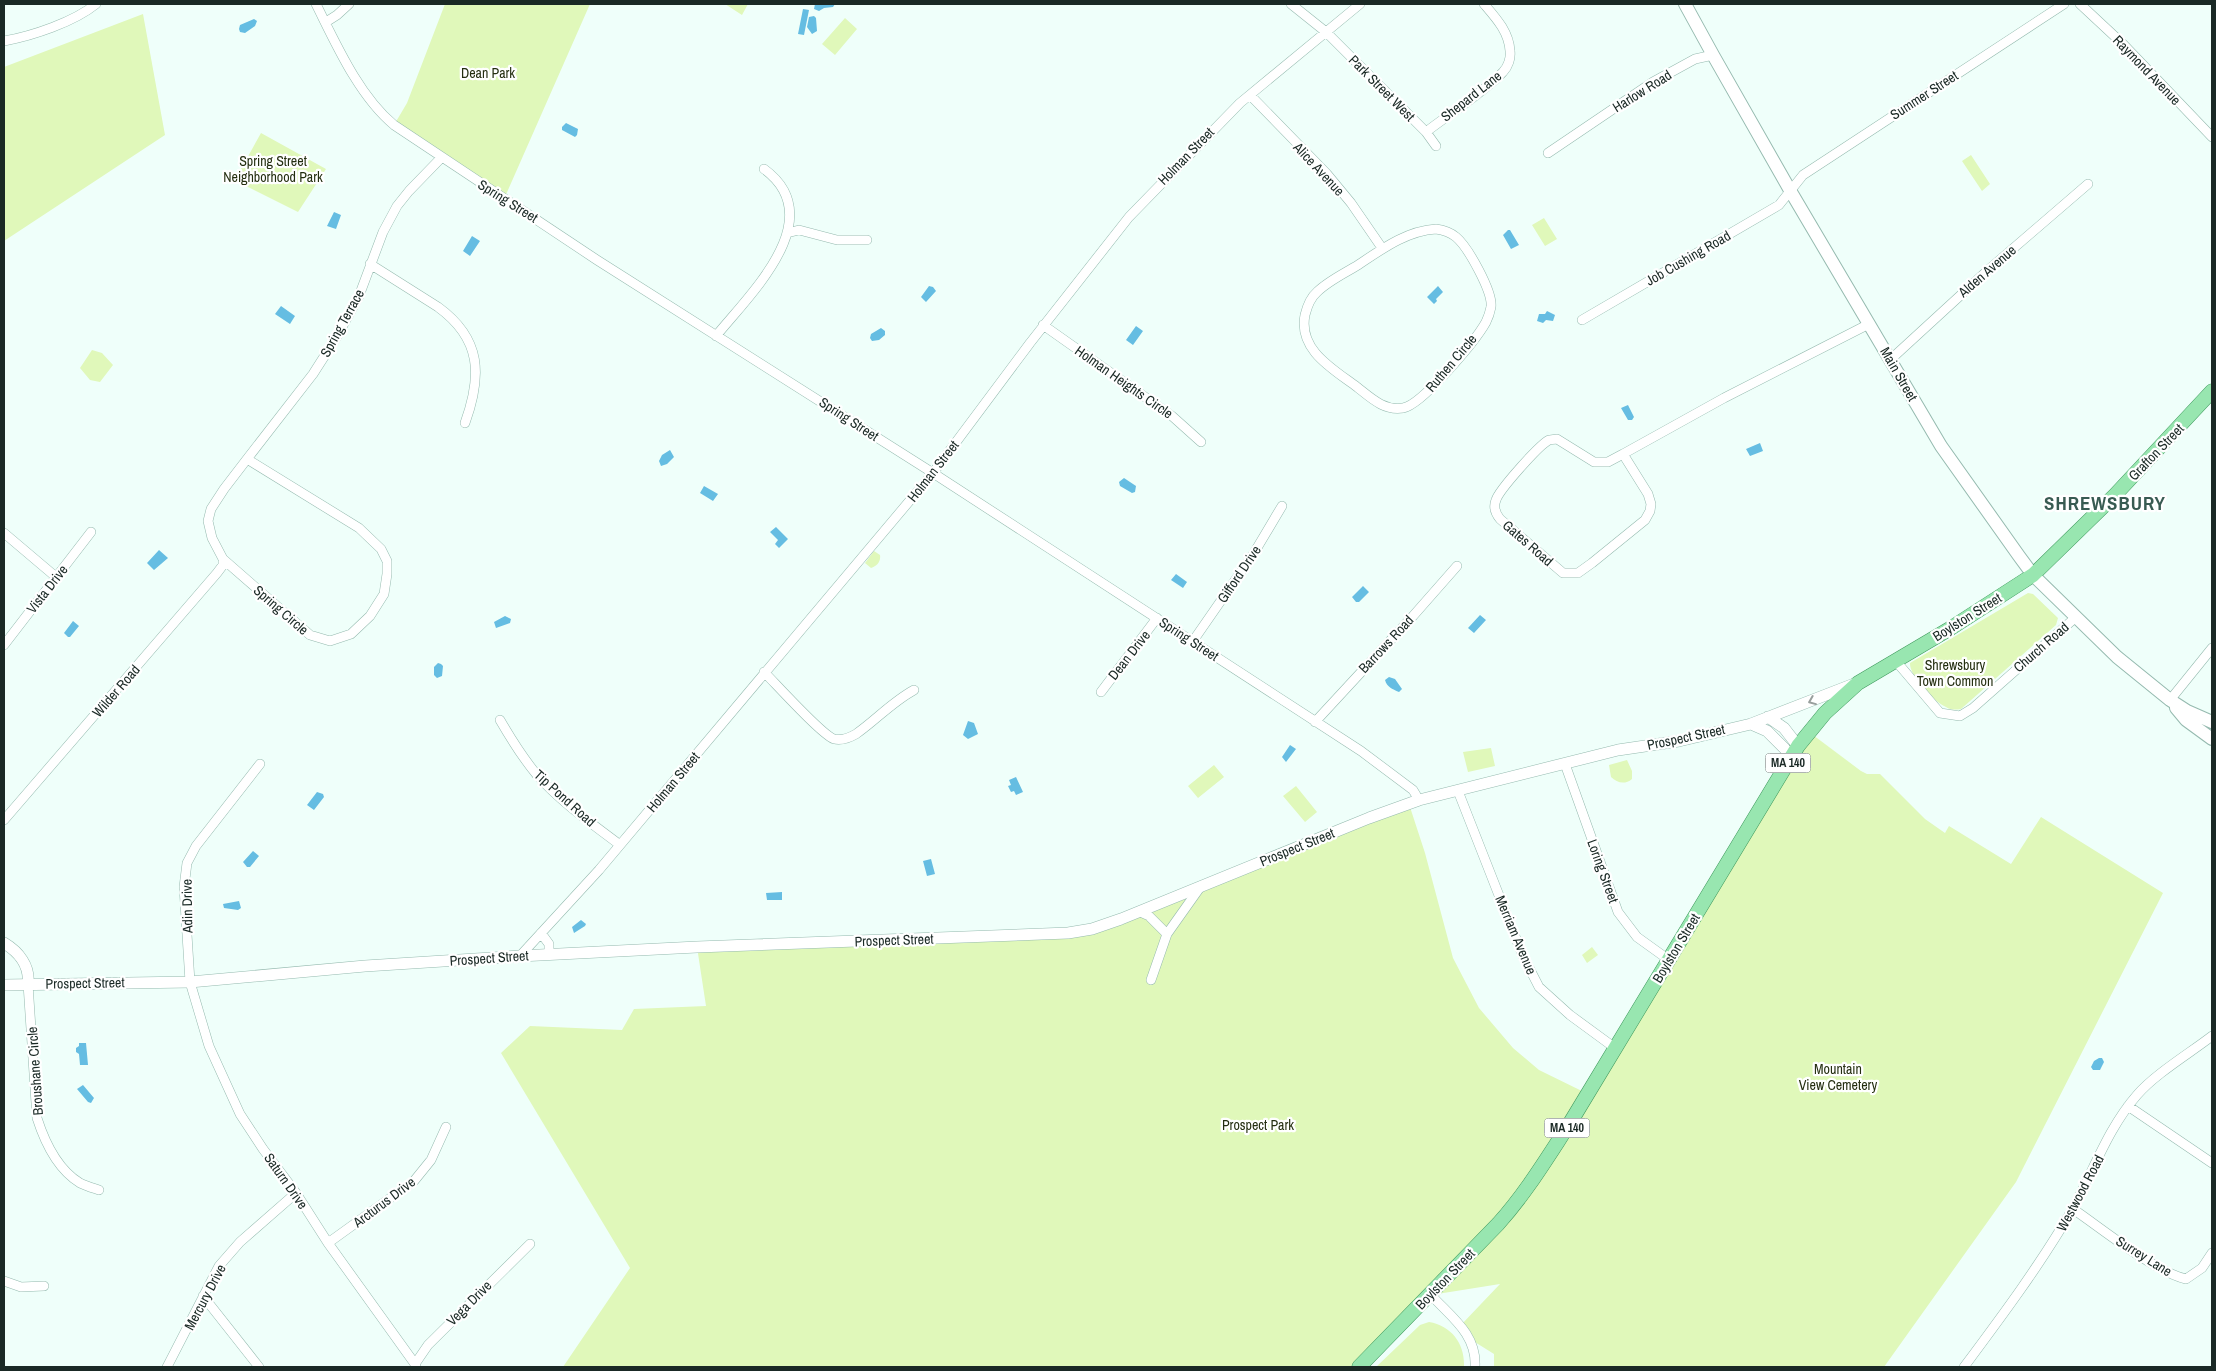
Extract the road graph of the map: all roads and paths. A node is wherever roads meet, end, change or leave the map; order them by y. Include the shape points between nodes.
1 (96, 4) edge
2 (316, 4) edge
3 (350, 4) edge
4 (1291, 4) edge
5 (1360, 4) edge
6 (1484, 4) edge
7 (1686, 4) edge
8 (2064, 4) edge
9 (2080, 4) edge
10 (326, 22) junction
11 (1326, 32) junction
12 (4, 41) edge
13 (1712, 55) junction
14 (1250, 95) junction
15 (1426, 132) junction
16 (2212, 137) edge
17 (1436, 146) dead end
18 (1548, 153) dead end
19 (441, 158) junction
20 (764, 169) dead end
21 (2088, 184) dead end
22 (1791, 192) junction
23 (787, 233) junction
24 (867, 240) dead end
25 (1382, 248) junction
26 (370, 264) junction
27 (1582, 320) dead end
28 (1869, 324) junction
29 (1044, 325) junction
30 (716, 336) junction
31 (1890, 360) junction
32 (2212, 391) edge
33 (465, 423) dead end
34 (1201, 442) dead end
35 (1623, 454) junction
36 (247, 458) junction
37 (933, 473) junction
38 (1282, 506) dead end
39 (4, 532) edge
40 (91, 532) dead end
41 (224, 559) junction
42 (1457, 566) dead end
43 (2033, 576) junction
44 (56, 577) junction
45 (2076, 617) junction
46 (1157, 618) junction
47 (1193, 641) junction
48 (4, 645) edge
49 (2212, 648) edge
50 (1895, 660) junction
51 (764, 672) junction
52 (1858, 683) junction
53 (914, 690) dead end
54 (1101, 692) dead end
55 (2170, 700) junction
56 (1768, 717) junction
57 (500, 720) dead end
58 (1315, 722) junction
59 (2212, 722) edge
60 (1751, 724) junction
61 (2212, 739) edge
62 (1795, 751) junction
63 (260, 764) dead end
64 (1565, 764) junction
65 (1458, 791) junction
66 (1419, 800) junction
67 (4, 820) edge
68 (620, 845) junction
69 (1202, 886) junction
70 (1140, 912) junction
71 (541, 933) junction
72 (1168, 934) junction
73 (4, 943) edge
74 (549, 955) junction
75 (520, 956) junction
76 (1668, 960) junction
77 (1151, 980) dead end
78 (190, 982) junction
79 (28, 984) junction
80 (4, 985) edge
81 (2212, 1036) edge
82 (1615, 1048) junction
83 (2128, 1106) junction
84 (446, 1127) dead end
85 (2212, 1163) edge
86 (99, 1190) dead end
87 (296, 1193) junction
88 (2073, 1209) junction
89 (328, 1243) junction
90 (530, 1244) dead end
91 (2212, 1253) edge
92 (4, 1282) edge
93 (44, 1286) dead end
94 (1431, 1295) junction
95 (203, 1296) junction
96 (415, 1365) edge
97 (167, 1367) edge
98 (259, 1367) edge
99 (1359, 1367) edge
100 (1476, 1367) edge
101 (1964, 1367) edge

1 - 12 street via 70,19
2 - 10 street, Spring Street
3 - 10 street
4 - 11 street, Park Street West
5 - 11 street, Holman Street
6 - 15 street, Shepard Lane via 1507,36 1508,64 1490,84
7 - 13 main road, Main Street
8 - 22 street, Summer Street via 1803,175
9 - 16 street, Raymond Avenue
10 - 19 street, Spring Street via 377,110 394,126
11 - 14 street, Holman Street
11 - 15 street, Park Street West
13 - 18 street, Harlow Road via 1695,59 1653,82
13 - 22 main road, Main Street
14 - 25 street, Alice Avenue via 1327,174
14 - 29 street, Holman Street via 1129,217
15 - 17 street, Park Street West
19 - 26 street, Spring Terrace via 397,206
19 - 30 street, Spring Street
20 - 23 street via 783,186 789,198
21 - 31 street, Alden Avenue via 1986,270
22 - 27 street, Job Cushing Road via 1779,205
22 - 28 main road, Main Street
23 - 24 street via 798,230 837,240
23 - 30 street via 777,258
25 - 25 street, Ruthen Circle via 1317,292 1306,308 1304,329 1309,345 1324,362 1379,404 1402,408 1416,403 1433,388 1487,321 1490,294 1457,238 1446,231 1436,228 1422,230
26 - 33 street via 448,315 465,335 475,361 476,384
26 - 36 street, Spring Terrace via 359,296 336,338 313,374
28 - 31 main road, Main Street
28 - 35 street, Gates Road
29 - 34 street, Holman Heights Circle via 1172,416
29 - 37 street, Holman Street
30 - 37 street, Spring Street
31 - 43 main road, Main Street via 1940,446
32 - 43 main road, Grafton Street / MA 140 via 2120,490
35 - 35 street, Gates Road via 1608,462 1594,462 1557,439 1549,440 1498,495 1496,514 1563,573 1578,573 1645,520 1650,511 1648,494
36 - 41 street, Spring Circle via 211,509 208,521 212,538
36 - 41 street, Spring Circle via 372,539 387,561 386,588 359,628 341,639 323,640 310,635
37 - 46 street, Spring Street
37 - 51 street, Holman Street
38 - 47 street, Gifford Drive
39 - 44 street
40 - 44 street, Vista Drive
41 - 67 street, Wilder Road via 218,573
42 - 58 street, Barrows Road
43 - 45 main road, Main Street
43 - 50 main road, Boylston Street / MA 140
44 - 48 street, Vista Drive
45 - 50 street, Church Road via 1960,716 1940,713
45 - 55 main road, Main Street via 2117,657
46 - 47 street, Spring Street
46 - 54 street, Dean Drive
47 - 58 street, Spring Street
49 - 55 street
50 - 52 main road, Boylston Street / MA 140
51 - 53 street via 821,730 832,738 843,740
51 - 68 street, Holman Street
52 -> 56 street, Prospect Street
52 - 62 main road, Boylston Street / MA 140 via 1825,713
55 - 59 main road, Main Street
55 - 61 main road, Main Street via 2186,720
56 - 60 street, Prospect Street
56 - 62 street via 1784,728
57 - 68 street, Tip Pond Road via 546,784
58 - 66 street, Spring Street via 1382,765 1413,790
60 - 62 street
60 - 64 street, Prospect Street via 1678,741 1618,750
62 - 76 main road, Boylston Street / MA 140
63 - 78 street, Adin Drive via 196,846 187,863 184,887
64 - 65 street, Prospect Street
64 - 76 street, Loring Street via 1618,912 1637,937
65 - 66 street, Prospect Street
65 - 82 street, Merriam Avenue via 1516,939 1536,981 1556,1004
66 - 69 street, Prospect Street
68 - 71 street, Holman Street
69 - 70 street, Prospect Street
69 - 72 street
70 - 72 street
70 - 74 street, Prospect Street via 1092,929 1068,933
71 - 74 street via 549,944
71 - 75 street, Holman Street
72 - 77 street
73 - 79 street via 21,958 29,976
74 - 75 street, Prospect Street
75 - 78 street, Prospect Street
76 - 82 main road, Boylston Street / MA 140
78 - 79 street, Prospect Street
78 - 87 street, Saturn Drive via 210,1046 232,1100
79 - 80 street, Prospect Street
79 - 86 street, Broushane Circle via 38,1118 43,1136 67,1171 80,1183
81 - 83 street, Westwood Road via 2145,1086
82 - 94 main road, Boylston Street / MA 140 via 1513,1208
83 - 85 street
83 - 88 street, Westwood Road
84 - 89 street, Arcturus Drive via 431,1160 414,1181
87 - 89 street, Saturn Drive
87 - 95 street, Mercury Drive via 232,1250 214,1273
88 - 91 street, Surrey Lane via 2178,1278 2194,1275
88 - 101 street, Westwood Road via 2044,1257
89 - 96 street, Saturn Drive
90 - 96 street, Vega Drive via 440,1332
92 - 93 street via 21,1287
94 - 99 main road, Boylston Street / MA 140
94 - 100 street via 1461,1325 1470,1339 1475,1350
95 - 97 street, Mercury Drive
95 - 98 street

